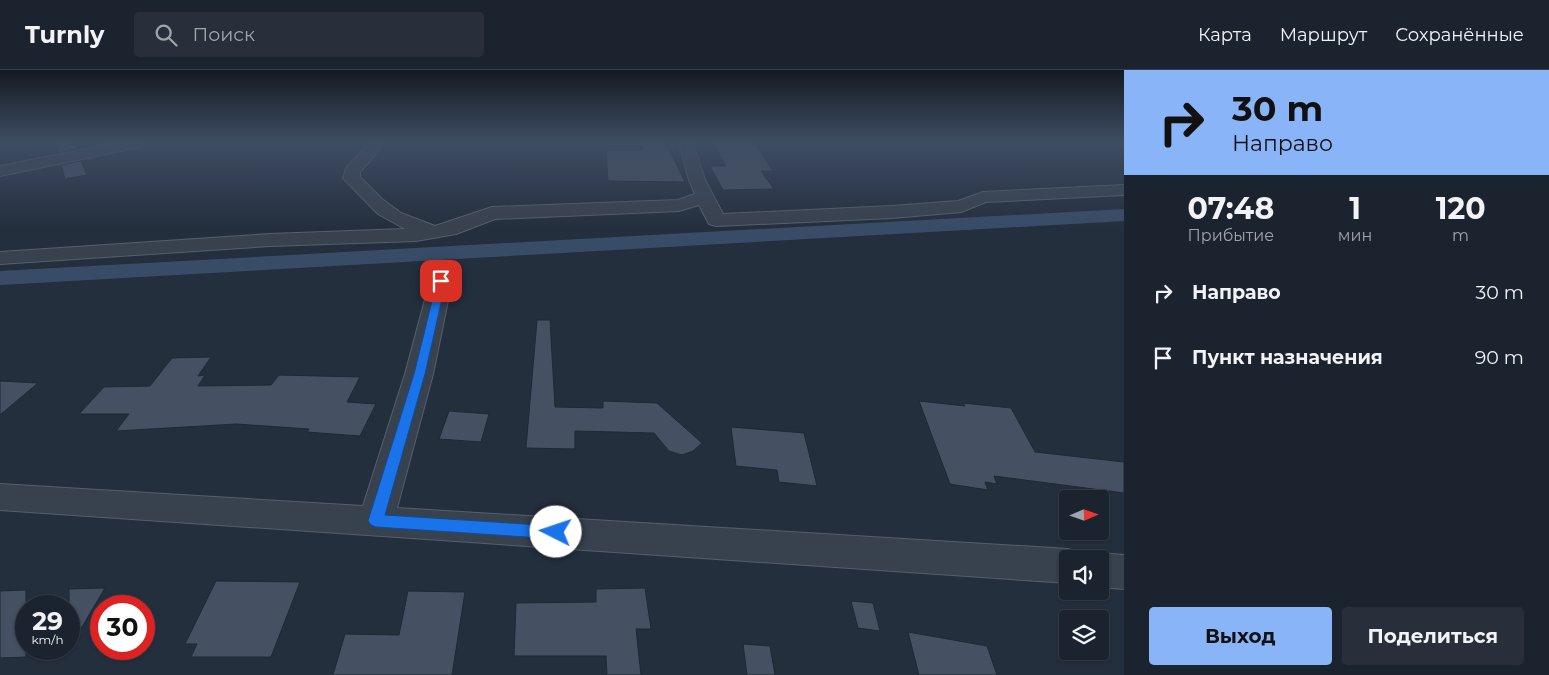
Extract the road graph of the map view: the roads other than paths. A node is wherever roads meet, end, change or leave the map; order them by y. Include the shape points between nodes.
1 (352, 171) edge
2 (694, 171) edge
3 (1124, 190) edge
4 (705, 197) junction
5 (492, 213) junction
6 (396, 218) junction
7 (438, 232) junction
8 (0, 258) edge
9 (441, 281) dead end
10 (0, 497) edge
11 (376, 521) junction
12 (1059, 565) edge
13 (1109, 571) edge
14 (1124, 572) edge

1 - 6 street via 351,178 374,203
2 - 4 street
3 - 4 street via 984,197 961,206 892,212 716,220
4 - 5 street via 679,205
5 - 6 street
5 - 7 street
6 - 7 street via 416,228
7 - 8 street
9 - 11 street via 419,374
10 - 11 street
11 - 12 street
13 - 14 street

